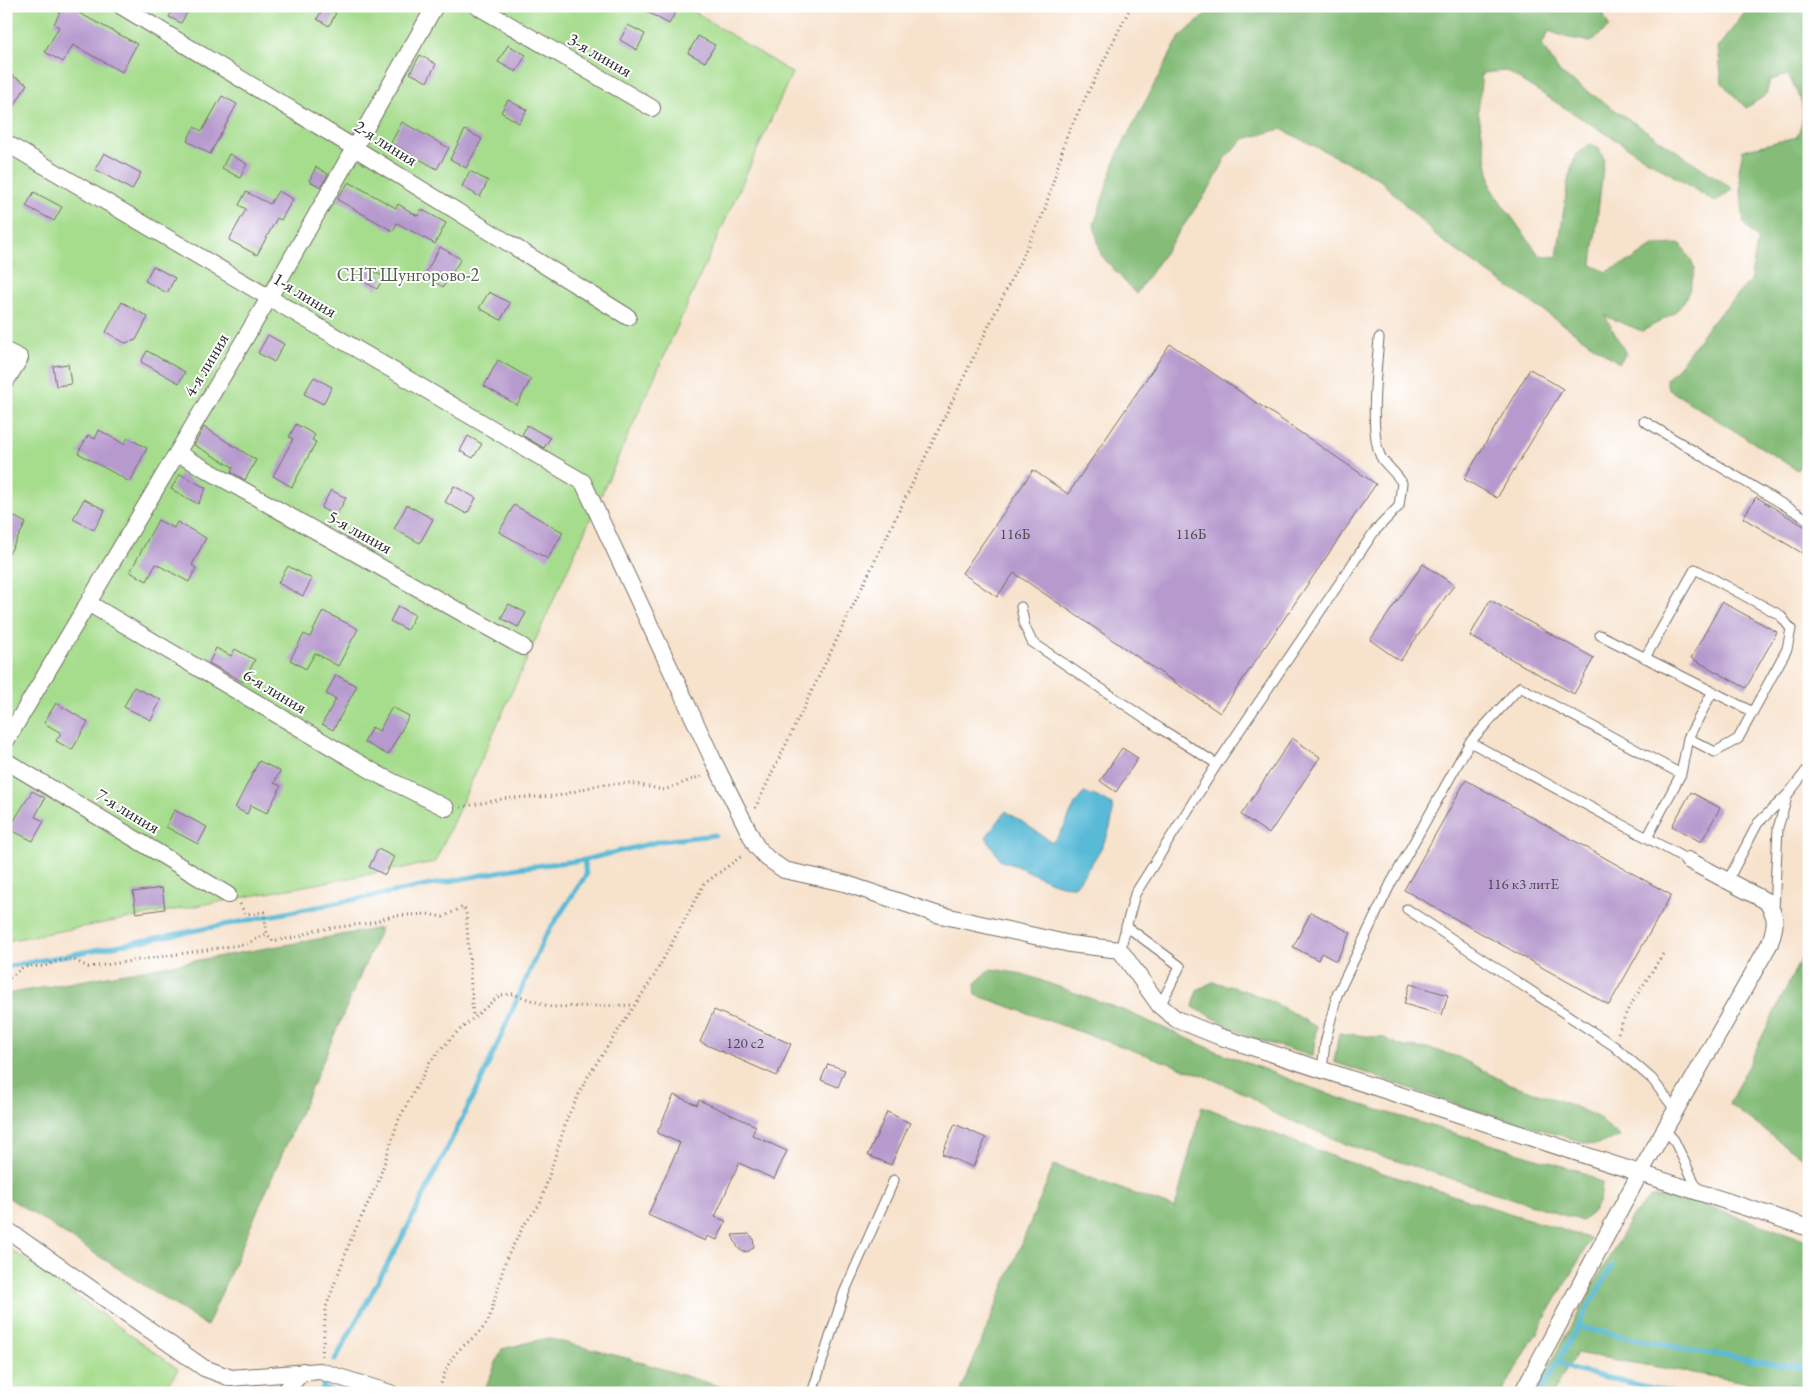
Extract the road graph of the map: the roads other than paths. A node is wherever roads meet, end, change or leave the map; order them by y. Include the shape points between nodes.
1 (121, 6) edge
2 (436, 6) edge
3 (477, 6) edge
4 (652, 108) dead end
5 (6, 143) edge
6 (353, 147) junction
7 (269, 298) junction
8 (628, 317) dead end
9 (1379, 338) dead end
10 (13, 354) edge
11 (6, 381) edge
12 (1644, 421) dead end
13 (177, 453) junction
14 (1809, 520) edge
15 (88, 603) junction
16 (1022, 607) dead end
17 (1600, 635) dead end
18 (523, 647) dead end
19 (1645, 658) junction
20 (1713, 691) junction
21 (1753, 712) junction
22 (1688, 738) junction
23 (6, 740) edge
24 (1470, 742) junction
25 (6, 761) edge
26 (1217, 764) junction
27 (1809, 767) edge
28 (1681, 774) junction
29 (1789, 793) junction
30 (446, 808) road end
31 (1647, 838) junction
32 (1688, 860) joint
33 (1728, 880) junction
34 (228, 895) road end
35 (1407, 909) dead end
36 (1774, 913) junction
37 (1126, 926) junction
38 (1120, 950) junction
39 (1160, 1006) junction
40 (1322, 1070) junction
41 (1676, 1111) junction
42 (1665, 1130) junction
43 (1640, 1173) junction
44 (894, 1180) dead end
45 (1699, 1192) junction
46 (1809, 1228) edge
47 (6, 1229) edge
48 (303, 1371) junction
49 (284, 1393) edge
50 (390, 1393) edge
51 (812, 1393) edge
52 (1522, 1393) edge

1 - 6 street, 2-я линия
2 - 6 street, 4-я линия
3 - 4 street, 3-я линия
5 - 7 street, 1-я линия
6 - 7 street, 4-я линия
6 - 8 street, 2-я линия
7 - 13 street, 4-я линия
7 - 38 street, 1-я линия via 583,482 746,827 767,858 784,870 844,883 936,914 1070,944
9 - 26 lane via 1374,400 1377,444 1382,458 1402,483 1399,506 1374,532
10 - 11 street
12 - 14 lane
13 - 15 street, 4-я линия
13 - 18 street, 5-я линия
15 - 23 street, 4-я линия
15 - 30 street, 6-я линия via 381,776
16 - 26 lane via 1025,627 1032,642
17 - 19 lane
19 - 20 lane
19 - 21 lane via 1695,569 1780,616 1791,629 1787,649
20 - 21 lane
20 - 22 lane
21 - 22 lane via 1738,739 1715,752
22 - 28 lane
24 - 28 lane via 1520,687
24 - 31 lane
24 - 40 lane via 1391,883 1337,995
25 - 34 street, 7-я линия
26 - 37 lane via 1135,894
27 - 29 lane
28 - 31 lane
29 - 33 lane via 1758,824
29 - 36 lane via 1778,828
31 - 32 lane
32 - 33 street
33 - 36 street via 1766,901
35 - 41 lane via 1614,1046 1652,1078
36 - 41 street via 1775,926 1770,943
37 - 38 lane
37 - 39 lane via 1180,966
38 - 39 street
39 - 40 street via 1176,1019 1218,1036
40 - 43 street
41 - 42 street
42 - 43 street
42 - 45 lane via 1674,1140
43 - 45 street
43 - 52 street
44 - 51 lane via 844,1293
45 - 46 street
47 - 48 street via 204,1368 232,1378
48 - 49 street
48 - 50 street via 320,1371

